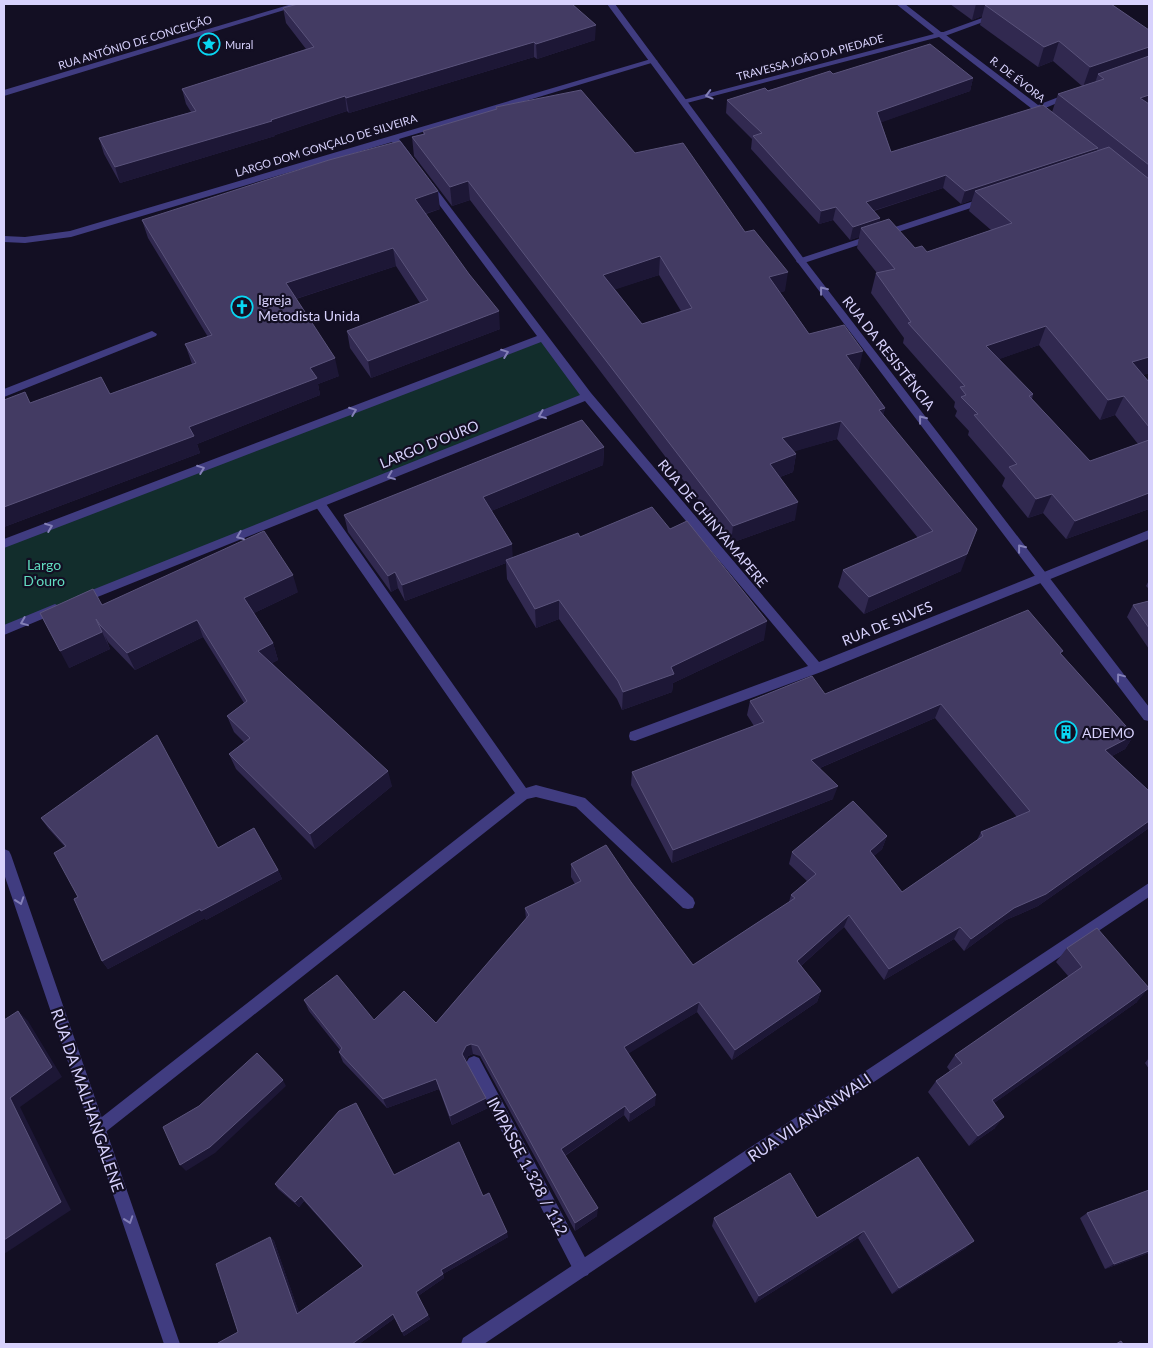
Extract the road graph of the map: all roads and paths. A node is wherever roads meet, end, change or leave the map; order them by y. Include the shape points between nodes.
1 (300, 4) edge
2 (610, 4) edge
3 (900, 4) edge
4 (1028, 4) edge
5 (942, 34) junction
6 (654, 61) junction
7 (1084, 91) edge
8 (4, 94) edge
9 (683, 102) junction
10 (1037, 108) junction
11 (1060, 126) edge
12 (393, 137) junction
13 (410, 160) edge
14 (422, 175) edge
15 (1000, 196) edge
16 (4, 239) edge
17 (801, 261) junction
18 (152, 334) dead end
19 (543, 338) junction
20 (4, 394) edge
21 (587, 396) junction
22 (320, 504) junction
23 (1149, 534) edge
24 (4, 544) edge
25 (1043, 576) junction
26 (4, 630) edge
27 (817, 668) junction
28 (1149, 716) edge
29 (635, 736) dead end
30 (523, 794) junction
31 (4, 855) edge
32 (1149, 889) edge
33 (688, 903) dead end
34 (474, 1063) edge
35 (98, 1129) junction
36 (582, 1269) junction
37 (172, 1344) edge
38 (469, 1344) edge

1 - 8 street, RUA ANTÓNIO DE CONCEIÇÃO
2 - 6 street, RUA DA RESISTÊNCIA
3 - 5 street, R. DE ÉVORA
4 - 5 street, TRAVESSA JOÃO DA PIEDADE
5 -> 9 street, TRAVESSA JOÃO DA PIEDADE
5 - 10 street, R. DE ÉVORA
6 - 9 street, RUA DA RESISTÊNCIA
6 - 12 street, LARGO DOM GONÇALO DE SILVEIRA
7 - 10 street
9 - 17 street, RUA DA RESISTÊNCIA
10 - 11 street, R. DE ÉVORA
12 - 13 street
12 - 16 street, LARGO DOM GONÇALO DE SILVEIRA via 71,234 25,240
14 - 19 street
15 - 17 street
25 -> 17 street, RUA DA RESISTÊNCIA
18 - 20 street
19 - 21 street, RUA DE CHINYAMAPERE
24 -> 19 street
21 -> 22 street, LARGO D'OURO
21 - 27 street, RUA DE CHINYAMAPERE
22 -> 26 street, LARGO D'OURO
22 - 30 street
23 - 25 street, RUA DE SILVES
25 - 27 street, RUA DE SILVES
28 -> 25 street, RUA DA RESISTÊNCIA
27 - 29 street, RUA DE SILVES
30 - 33 street via 536,791 580,802
30 - 35 street
31 -> 35 street, RUA DA MALHANGALENE
32 - 36 street, RUA VILANANWALI
34 - 36 street, IMPASSE 1.328 / 112
35 -> 37 street, RUA DA MALHANGALENE
36 - 38 street, RUA VILANANWALI

